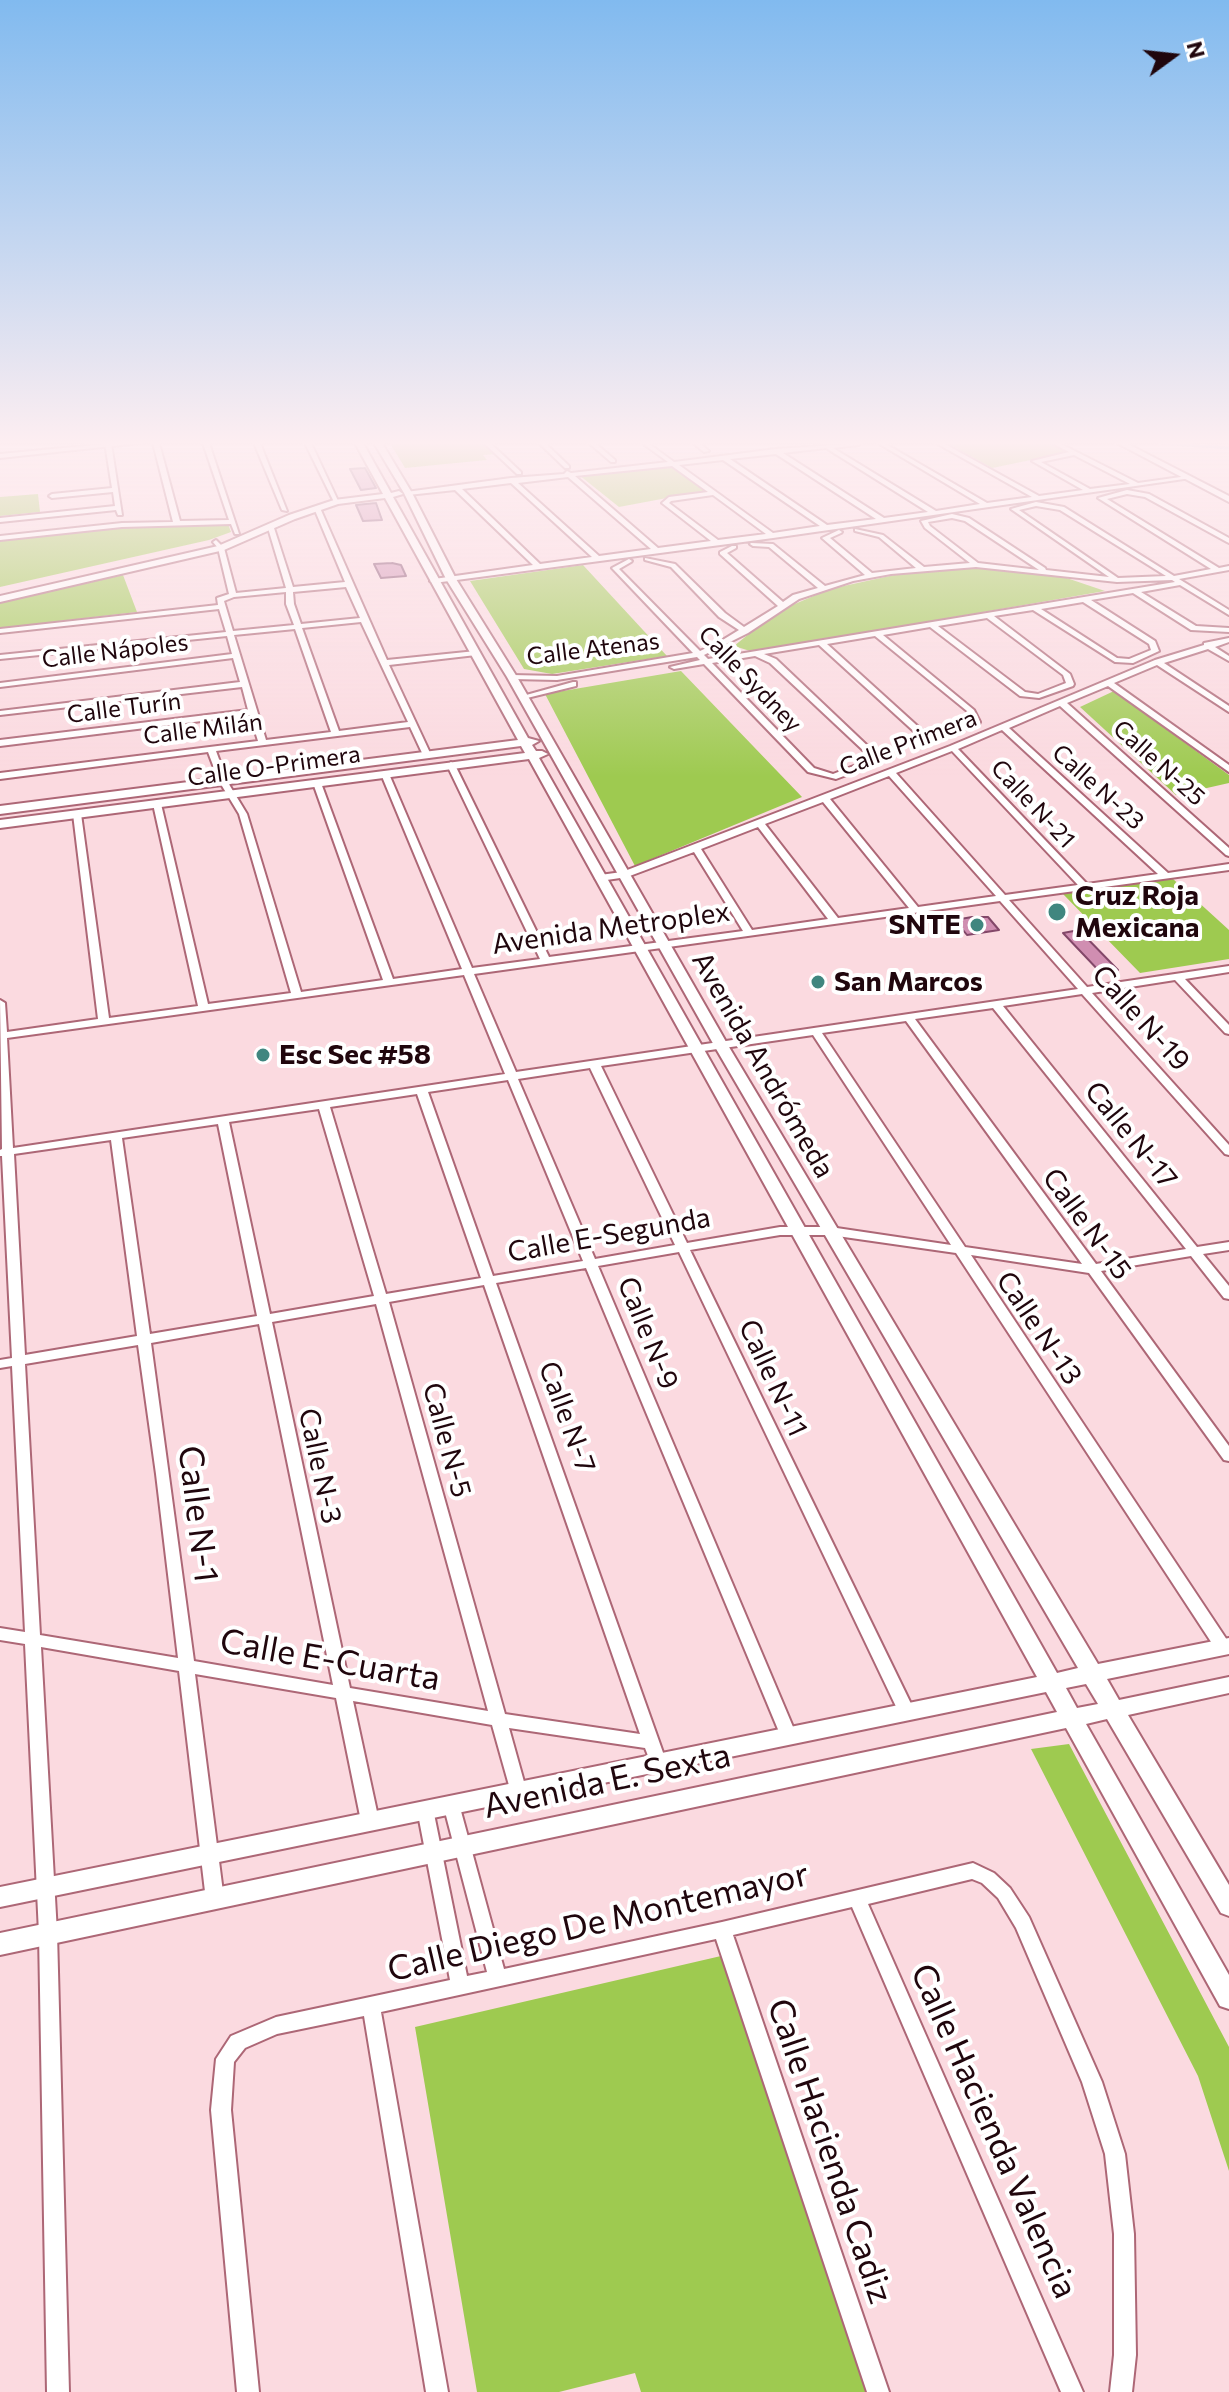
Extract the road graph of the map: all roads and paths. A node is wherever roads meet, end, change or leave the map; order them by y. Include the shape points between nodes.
1 (172, 555) edge
2 (179, 555) edge
3 (221, 555) edge
4 (279, 555) edge
5 (338, 555) edge
6 (421, 555) edge
7 (439, 555) edge
8 (526, 555) edge
9 (593, 555) edge
10 (630, 555) edge
11 (724, 555) edge
12 (783, 555) edge
13 (845, 555) edge
14 (903, 555) edge
15 (963, 555) edge
16 (1020, 555) edge
17 (1079, 555) edge
18 (1135, 555) edge
19 (1193, 555) edge
20 (598, 559) junction
21 (976, 565) junction
22 (539, 567) junction
23 (921, 568) junction
24 (1229, 568) edge
25 (1218, 570) junction
26 (1045, 571) junction
27 (870, 575) junction
28 (1229, 576) edge
29 (1076, 577) junction
30 (1172, 578) junction
31 (451, 579) junction
32 (1117, 580) junction
33 (434, 581) junction
34 (351, 584) junction
35 (1182, 584) junction
36 (822, 587) junction
37 (290, 590) junction
38 (0, 591) edge
39 (1134, 591) junction
40 (233, 595) junction
41 (1110, 595) junction
42 (0, 599) edge
43 (1084, 599) junction
44 (780, 604) junction
45 (222, 607) junction
46 (1035, 608) junction
47 (1229, 613) edge
48 (989, 616) junction
49 (364, 620) junction
50 (932, 625) junction
51 (297, 626) junction
52 (1229, 630) edge
53 (0, 631) edge
54 (745, 631) junction
55 (230, 632) junction
56 (877, 634) junction
57 (1229, 640) edge
58 (724, 643) junction
59 (821, 643) junction
60 (1207, 645) junction
61 (476, 653) junction
62 (699, 654) junction
63 (757, 654) junction
64 (235, 656) junction
65 (0, 657) edge
66 (1229, 659) edge
67 (707, 662) junction
68 (1158, 662) junction
69 (384, 663) junction
70 (647, 668) junction
71 (512, 677) junction
72 (243, 684) junction
73 (1110, 684) junction
74 (0, 685) edge
75 (523, 697) junction
76 (1062, 703) junction
77 (1229, 710) edge
78 (252, 712) junction
79 (0, 713) edge
80 (412, 724) junction
81 (1003, 727) junction
82 (336, 733) junction
83 (262, 742) junction
84 (0, 743) edge
85 (550, 746) junction
86 (529, 748) junction
87 (953, 748) junction
88 (211, 749) junction
89 (427, 755) junction
90 (451, 765) junction
91 (1229, 769) edge
92 (890, 772) junction
93 (385, 774) junction
94 (0, 776) edge
95 (223, 781) junction
96 (317, 783) junction
97 (232, 794) junction
98 (824, 798) junction
99 (157, 804) junction
100 (0, 810) edge
101 (77, 814) junction
102 (759, 823) junction
103 (0, 824) edge
104 (696, 848) junction
105 (1229, 853) edge
106 (1229, 867) edge
107 (624, 875) junction
108 (1166, 876) junction
109 (600, 878) junction
110 (1085, 887) junction
111 (1002, 899) junction
112 (916, 910) junction
113 (835, 921) junction
114 (749, 933) junction
115 (664, 945) junction
116 (640, 948) junction
117 (546, 961) junction
118 (1229, 969) edge
119 (466, 972) junction
120 (1178, 977) junction
121 (389, 983) junction
122 (1086, 993) junction
123 (297, 996) junction
124 (0, 1003) edge
125 (997, 1006) junction
126 (204, 1009) junction
127 (910, 1019) junction
128 (104, 1022) junction
129 (1229, 1031) edge
130 (817, 1033) junction
131 (1, 1036) edge
132 (722, 1047) junction
133 (696, 1051) junction
134 (595, 1066) junction
135 (511, 1078) junction
136 (422, 1091) junction
137 (324, 1106) junction
138 (223, 1121) junction
139 (116, 1137) junction
140 (5, 1152) edge
141 (1229, 1152) edge
142 (798, 1230) junction
143 (830, 1231) junction
144 (684, 1246) junction
145 (1229, 1246) edge
146 (959, 1250) junction
147 (1194, 1253) junction
148 (590, 1262) junction
149 (1090, 1269) junction
150 (490, 1280) junction
151 (1229, 1295) edge
152 (381, 1298) junction
153 (263, 1319) junction
154 (144, 1340) junction
155 (21, 1361) junction
156 (0, 1364) edge
157 (1229, 1456) edge
158 (0, 1634) edge
159 (34, 1639) junction
160 (1226, 1647) edge
161 (186, 1666) junction
162 (1092, 1675) junction
163 (1053, 1682) junction
164 (1229, 1685) edge
165 (342, 1692) junction
166 (1112, 1709) junction
167 (907, 1712) junction
168 (1072, 1717) junction
169 (496, 1719) junction
170 (788, 1734) junction
171 (655, 1752) junction
172 (518, 1789) junction
173 (451, 1804) junction
174 (425, 1809) junction
175 (370, 1821) junction
176 (463, 1846) junction
177 (433, 1852) junction
178 (210, 1854) junction
179 (46, 1887) junction
180 (0, 1897) edge
181 (856, 1897) junction
182 (215, 1900) junction
183 (1229, 1906) edge
184 (722, 1930) junction
185 (48, 1933) junction
186 (0, 1944) edge
187 (497, 1976) junction
188 (460, 1986) junction
189 (1229, 1998) edge
190 (371, 2005) junction
191 (58, 2392) edge
192 (248, 2392) edge
193 (437, 2392) edge
194 (878, 2392) edge
195 (1072, 2392) edge
196 (1121, 2392) edge

1 - 38 street
2 - 42 street
3 - 40 street
4 - 37 street
5 - 34 street
6 - 33 street, Avenida Andrómeda
7 - 31 street, Avenida Andrómeda
8 - 22 street
9 - 20 street
10 - 20 street
11 - 44 street
12 - 36 street
13 - 27 street
14 - 23 street
15 - 21 street
16 - 26 street
17 - 32 street
18 - 30 street
19 - 25 street
20 - 22 street
21 - 23 street, Calle Atenas
21 - 26 street, Calle Atenas
22 - 31 street
23 - 27 street, Calle Atenas
24 - 25 street, Calle Atenas
25 - 30 street, Calle Atenas
26 - 29 street, Calle Atenas
27 - 36 street, Calle Atenas
28 - 35 street, Calle Atenas
29 - 32 street, Calle Atenas
29 - 41 street, Calle Atenas via 1104,587
30 - 32 street, Calle Atenas
30 - 35 street
31 - 33 street
31 - 71 street, Avenida Andrómeda
33 - 61 street, Avenida Andrómeda
34 - 37 street
34 - 49 street
35 - 39 street, Calle Atenas
35 - 47 street
36 - 44 street, Calle Atenas
37 - 40 street
37 - 51 street
39 - 41 street, Calle Atenas
39 - 52 street via 1200,630
40 - 45 street via 220,600
41 - 43 street, Calle Atenas
43 - 46 street, Calle Atenas
43 - 46 street via 1155,647 1152,653 1130,661 1111,658
44 - 54 street, Calle Atenas
45 - 53 street
45 - 55 street
46 - 48 street, Calle Atenas
48 - 50 street, Calle Atenas
48 - 50 street via 1070,679 1067,687 1031,696 1016,691
49 - 51 street
49 - 69 street
50 - 56 street, Calle Atenas
51 - 55 street
51 - 82 street
54 - 58 street, Calle Atenas
54 - 62 street, Calle Sydney via 669,563 658,559 616,565
55 - 64 street
55 - 65 street
56 - 59 street, Calle Atenas
56 - 59 street via 976,716 972,725 943,735 922,734
57 - 60 street, Calle Primera
58 - 62 street, Calle Atenas
58 - 63 street, Calle Atenas via 736,652
59 - 63 street, Calle Atenas
60 - 66 street
60 - 68 street, Calle Primera
61 - 69 street
61 - 86 street, Avenida Andrómeda
62 - 67 street, Calle Sydney
62 - 70 street, Calle Atenas
63 - 67 street, Calle Atenas
63 - 67 street, Calle Sydney via 773,661 873,756 870,763 839,776 811,770
64 - 72 street
64 - 74 street, Calle Nápoles
67 - 70 street, Calle Atenas
68 - 73 street, Calle Primera
68 - 77 street
69 - 80 street
70 - 71 street, Calle Atenas
70 - 75 street, Calle Atenas
71 - 75 street, Avenida Andrómeda
72 - 78 street
72 - 79 street
73 - 76 street, Calle Primera
73 - 91 street
75 - 85 street, Avenida Andrómeda
76 - 81 street, Calle Primera
76 - 105 street, Calle N-25
78 - 83 street
78 - 84 street, Calle Turín
80 - 82 street, Calle Milán
80 - 89 street
81 - 87 street, Calle Primera
81 - 108 street, Calle N-23
82 - 83 street, Calle Milán
83 - 88 street, Calle Milán
85 - 86 street, Calle O-Primera
85 - 107 street, Avenida Andrómeda
86 - 89 street, Calle O-Primera
86 - 90 street, Calle O-Primera
86 - 109 street, Avenida Andrómeda
87 - 92 street, Calle Primera
87 - 110 street, Calle N-21
88 - 94 street, Calle Milán
88 - 95 street
89 - 95 street, Calle O-Primera
90 - 93 street, Calle O-Primera
90 - 117 street
92 - 98 street, Calle Primera
92 - 111 street, Calle N-19
93 - 96 street, Calle O-Primera
93 - 119 street, Calle N-9
95 - 97 street
95 - 100 street, Calle O-Primera
96 - 97 street, Calle O-Primera
96 - 121 street
97 - 99 street, Calle O-Primera
97 - 123 street via 243,814
98 - 102 street, Calle Primera
98 - 112 street
99 - 101 street, Calle O-Primera
99 - 126 street
101 - 103 street, Calle O-Primera
101 - 128 street
102 - 104 street, Calle Primera
102 - 113 street
104 - 107 street, Calle Primera
104 - 114 street
106 - 108 street, Avenida Metroplex
107 - 109 street, Calle Primera
107 - 115 street, Avenida Andrómeda
108 - 110 street, Avenida Metroplex
109 - 116 street, Avenida Andrómeda
110 - 111 street, Avenida Metroplex
111 - 112 street, Avenida Metroplex
111 - 122 street, Calle N-19
112 - 113 street, Avenida Metroplex
113 - 114 street, Avenida Metroplex
114 - 115 street, Avenida Metroplex
115 - 116 street, Avenida Metroplex
115 - 132 street, Avenida Andrómeda
116 - 117 street, Avenida Metroplex
116 - 133 street, Avenida Andrómeda
117 - 119 street, Avenida Metroplex
118 - 120 street
119 - 121 street, Avenida Metroplex
119 - 135 street, Calle N-9
120 - 122 street
120 - 129 street
121 - 123 street, Avenida Metroplex
122 - 125 street
122 - 141 street, Calle N-19
123 - 126 street, Avenida Metroplex
124 - 131 street
125 - 127 street
125 - 147 street, Calle N-17
126 - 128 street, Avenida Metroplex
127 - 130 street
127 - 149 street, Calle N-15
128 - 131 street, Avenida Metroplex
130 - 132 street
130 - 146 street, Calle N-13
131 - 140 street
132 - 133 street
132 - 143 street, Avenida Andrómeda
133 - 134 street
133 - 142 street, Avenida Andrómeda
134 - 135 street
134 - 144 street, Calle N-11
135 - 136 street
135 - 148 street, Calle N-9
136 - 137 street
136 - 150 street, Calle N-7
137 - 138 street
137 - 152 street, Calle N-5
138 - 139 street
138 - 153 street, Calle N-3
139 - 140 street
139 - 154 street, Calle N-1
140 - 155 street
142 - 143 street, Calle E-Segunda
142 - 144 street, Calle E-Segunda
142 - 163 street, Avenida Andrómeda
143 - 146 street, Calle E-Segunda
143 - 162 street, Avenida Andrómeda
144 - 148 street, Calle E-Segunda
144 - 167 street, Calle N-11
145 - 147 street, Calle E-Segunda
146 - 149 street, Calle E-Segunda
146 - 160 street, Calle N-13
147 - 149 street, Calle E-Segunda
147 - 151 street, Calle N-17
148 - 150 street, Calle E-Segunda
148 - 170 street, Calle N-9
149 - 157 street, Calle N-15
150 - 152 street, Calle E-Segunda
150 - 171 street, Calle N-7
152 - 153 street, Calle E-Segunda
152 - 169 street, Calle N-5
153 - 154 street, Calle E-Segunda
153 - 165 street, Calle N-3
154 - 155 street, Calle E-Segunda
154 - 161 street, Calle N-1
155 - 156 street, Calle E-Segunda
155 - 159 street
158 - 159 street, Calle E-Cuarta
159 - 161 street, Calle E-Cuarta
159 - 179 street
160 - 162 street, Avenida E. Sexta
161 - 165 street, Calle E-Cuarta
161 - 178 street, Calle N-1
162 - 163 street, Avenida E. Sexta
162 - 166 street, Avenida Andrómeda
163 - 167 street, Avenida E. Sexta
163 - 168 street, Avenida Andrómeda
164 - 166 street, Avenida E. Sexta
165 - 169 street, Calle E-Cuarta
165 - 175 street, Calle N-3
166 - 168 street, Avenida E. Sexta
166 - 183 street, Avenida Andrómeda
167 - 170 street, Avenida E. Sexta
168 - 176 street, Avenida E. Sexta
168 - 189 street, Avenida Andrómeda
169 - 171 street, Calle E-Cuarta
169 - 172 street, Calle N-5
170 - 171 street, Avenida E. Sexta
171 - 172 street, Avenida E. Sexta
172 - 173 street, Avenida E. Sexta
173 - 174 street, Avenida E. Sexta
173 - 176 street
174 - 175 street, Avenida E. Sexta
174 - 177 street
175 - 178 street, Avenida E. Sexta
176 - 177 street, Avenida E. Sexta
176 - 187 street
177 - 182 street, Avenida E. Sexta
177 - 188 street
178 - 179 street, Avenida E. Sexta
178 - 182 street, Calle N-1
179 - 180 street, Avenida E. Sexta
179 - 185 street
181 - 184 street, Calle Diego De Montemayor
181 - 195 street, Calle Hacienda Valencia
181 - 196 street, Calle Diego De Montemayor via 973,1871 1004,1893 1057,1997 1115,2154 1124,2234
182 - 185 street, Avenida E. Sexta
184 - 187 street, Calle Diego De Montemayor
184 - 194 street, Calle Hacienda Cadiz
185 - 186 street, Avenida E. Sexta
185 - 191 street
187 - 188 street, Calle Diego De Montemayor
188 - 190 street, Calle Diego De Montemayor
190 - 192 street, Calle Diego De Montemayor via 257,2032 238,2042 225,2059 221,2083
190 - 193 street

